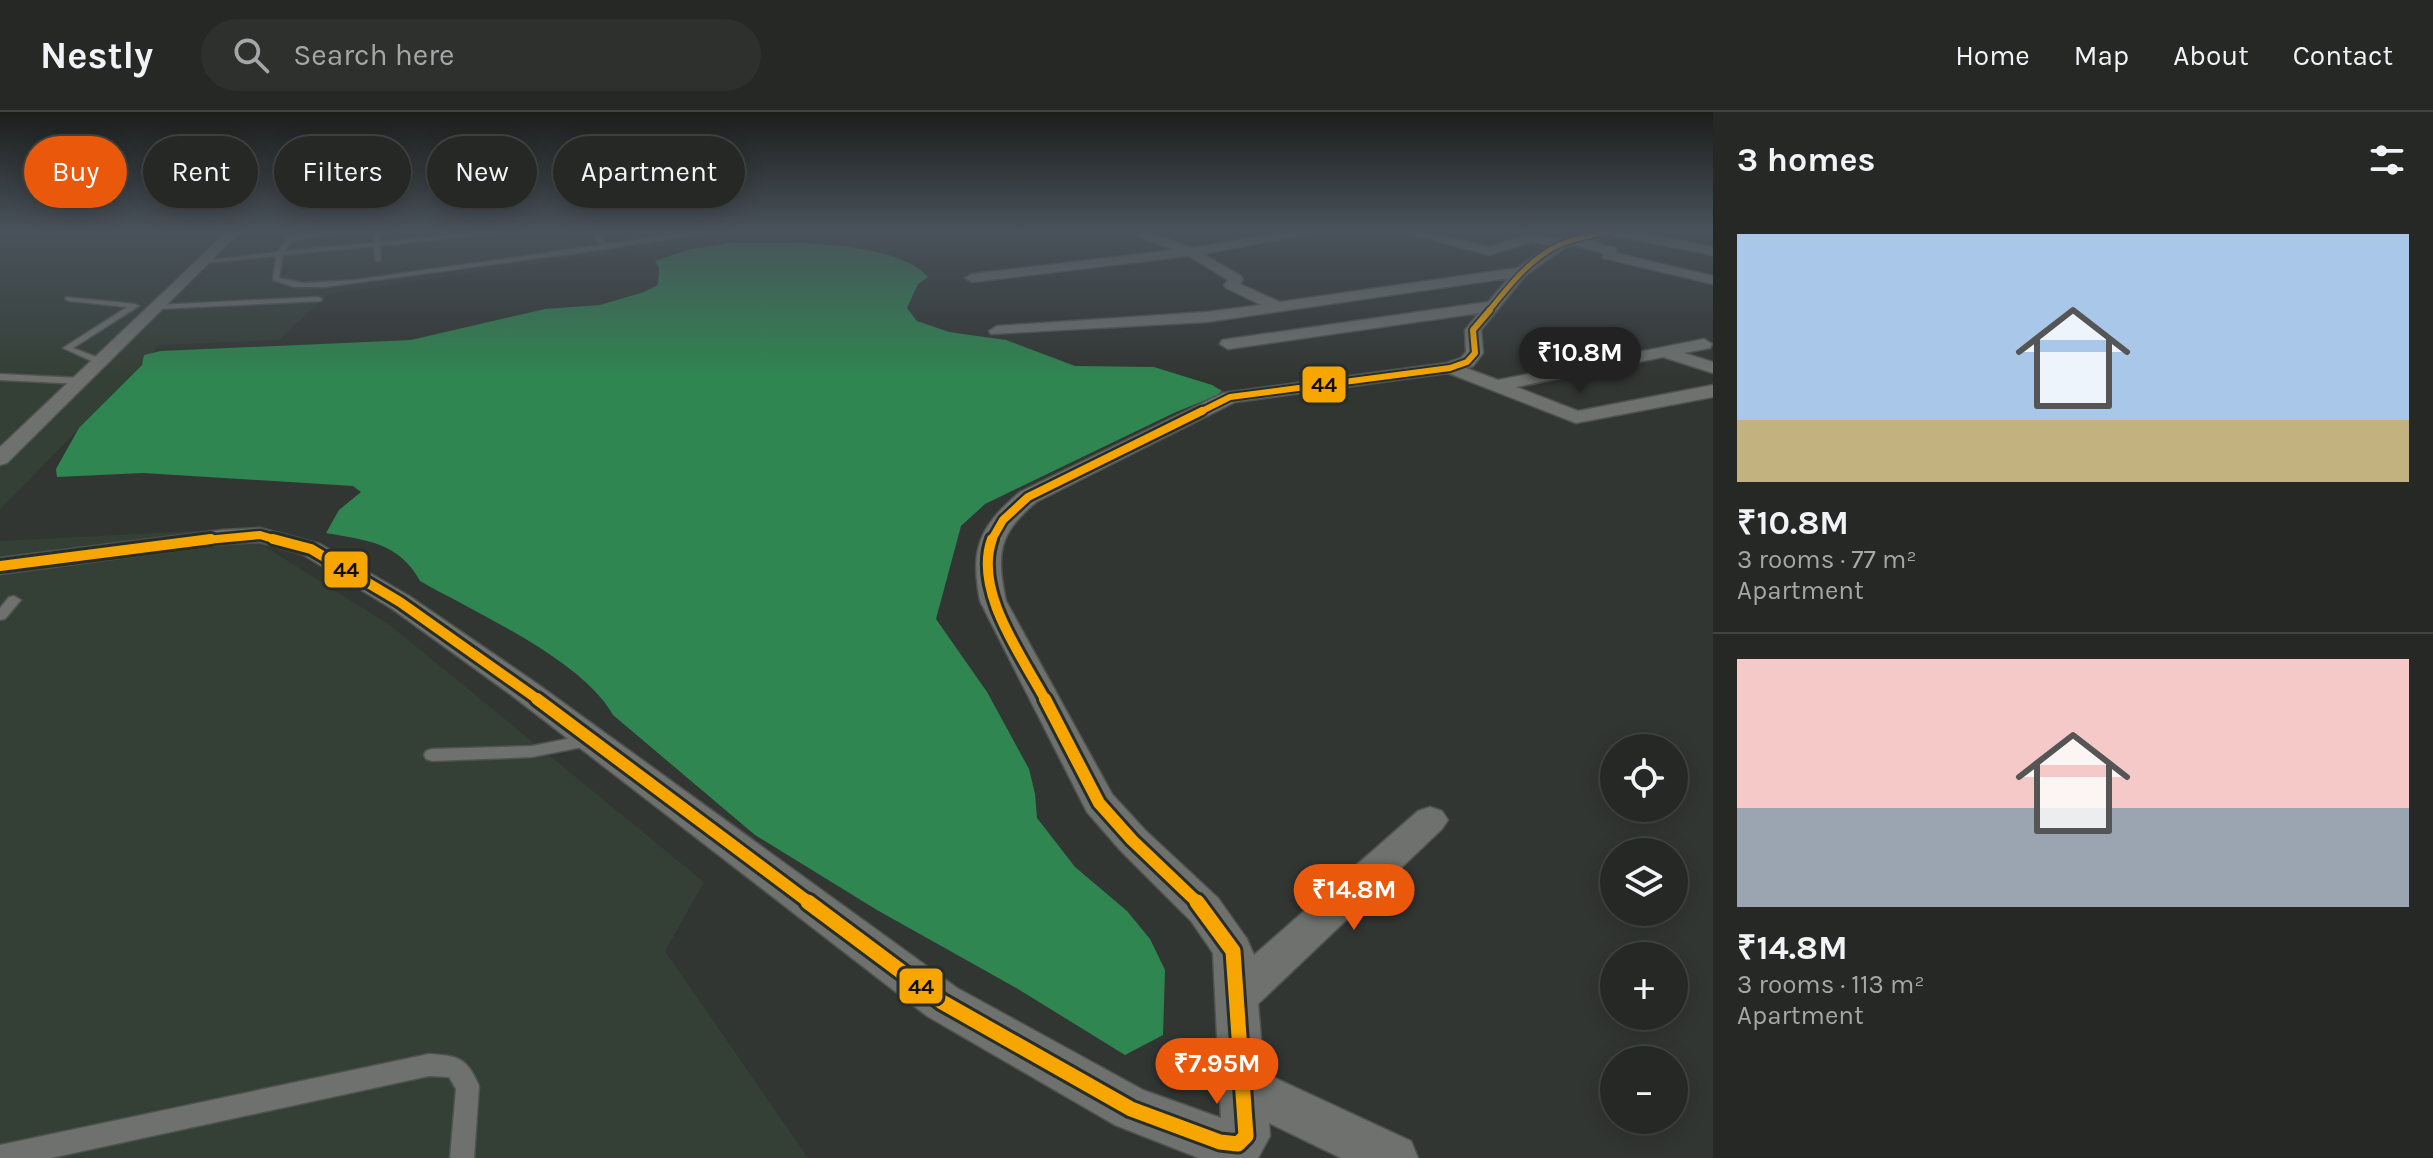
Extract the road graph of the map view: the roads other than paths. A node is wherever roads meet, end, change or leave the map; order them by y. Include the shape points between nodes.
1 (186, 279) edge
2 (275, 279) edge
3 (378, 279) edge
4 (1066, 279) edge
5 (1236, 279) edge
6 (1472, 279) edge
7 (1515, 279) edge
8 (997, 287) dead end
9 (69, 299) dead end
10 (318, 299) dead end
11 (1276, 306) junction
12 (1493, 306) junction
13 (157, 307) junction
14 (997, 331) dead end
15 (1228, 344) dead end
16 (1704, 344) dead end
17 (1665, 352) junction
18 (101, 362) junction
19 (1450, 368) junction
20 (1713, 368) edge
21 (0, 377) edge
22 (81, 381) junction
23 (1496, 386) junction
24 (1713, 391) edge
25 (0, 459) edge
26 (0, 566) edge
27 (14, 600) dead end
28 (0, 616) edge
29 (592, 740) junction
30 (432, 755) dead end
31 (1430, 820) dead end
32 (1236, 997) junction
33 (1243, 1087) junction
34 (1239, 1151) edge
35 (0, 1157) edge
36 (462, 1158) edge
37 (1394, 1158) edge

1 - 13 street
2 - 3 lane via 310,285
4 - 8 street
5 - 11 street via 1231,285
6 - 11 street
7 - 12 street
9 - 18 lane via 135,306 68,345
10 - 13 lane
11 - 14 street via 1145,322
12 - 15 street
12 - 19 street via 1473,330 1475,353
13 - 18 street
16 - 17 street
17 - 20 street
17 - 23 street
18 - 22 street
19 - 23 street
19 - 32 street via 1230,397 1028,497 1004,517 990,540 985,566 993,601 1099,803 1117,827 1220,925 1233,951
21 - 22 lane
22 - 25 street
23 - 24 street via 1576,417
26 - 29 street via 223,537 281,539 311,549 400,602
27 - 28 lane
29 - 30 lane via 517,754
29 - 34 street via 942,1002 1131,1109
31 - 32 street
32 - 33 street
33 - 34 street via 1246,1136
33 - 37 street
35 - 36 lane via 429,1065 455,1067 468,1086

